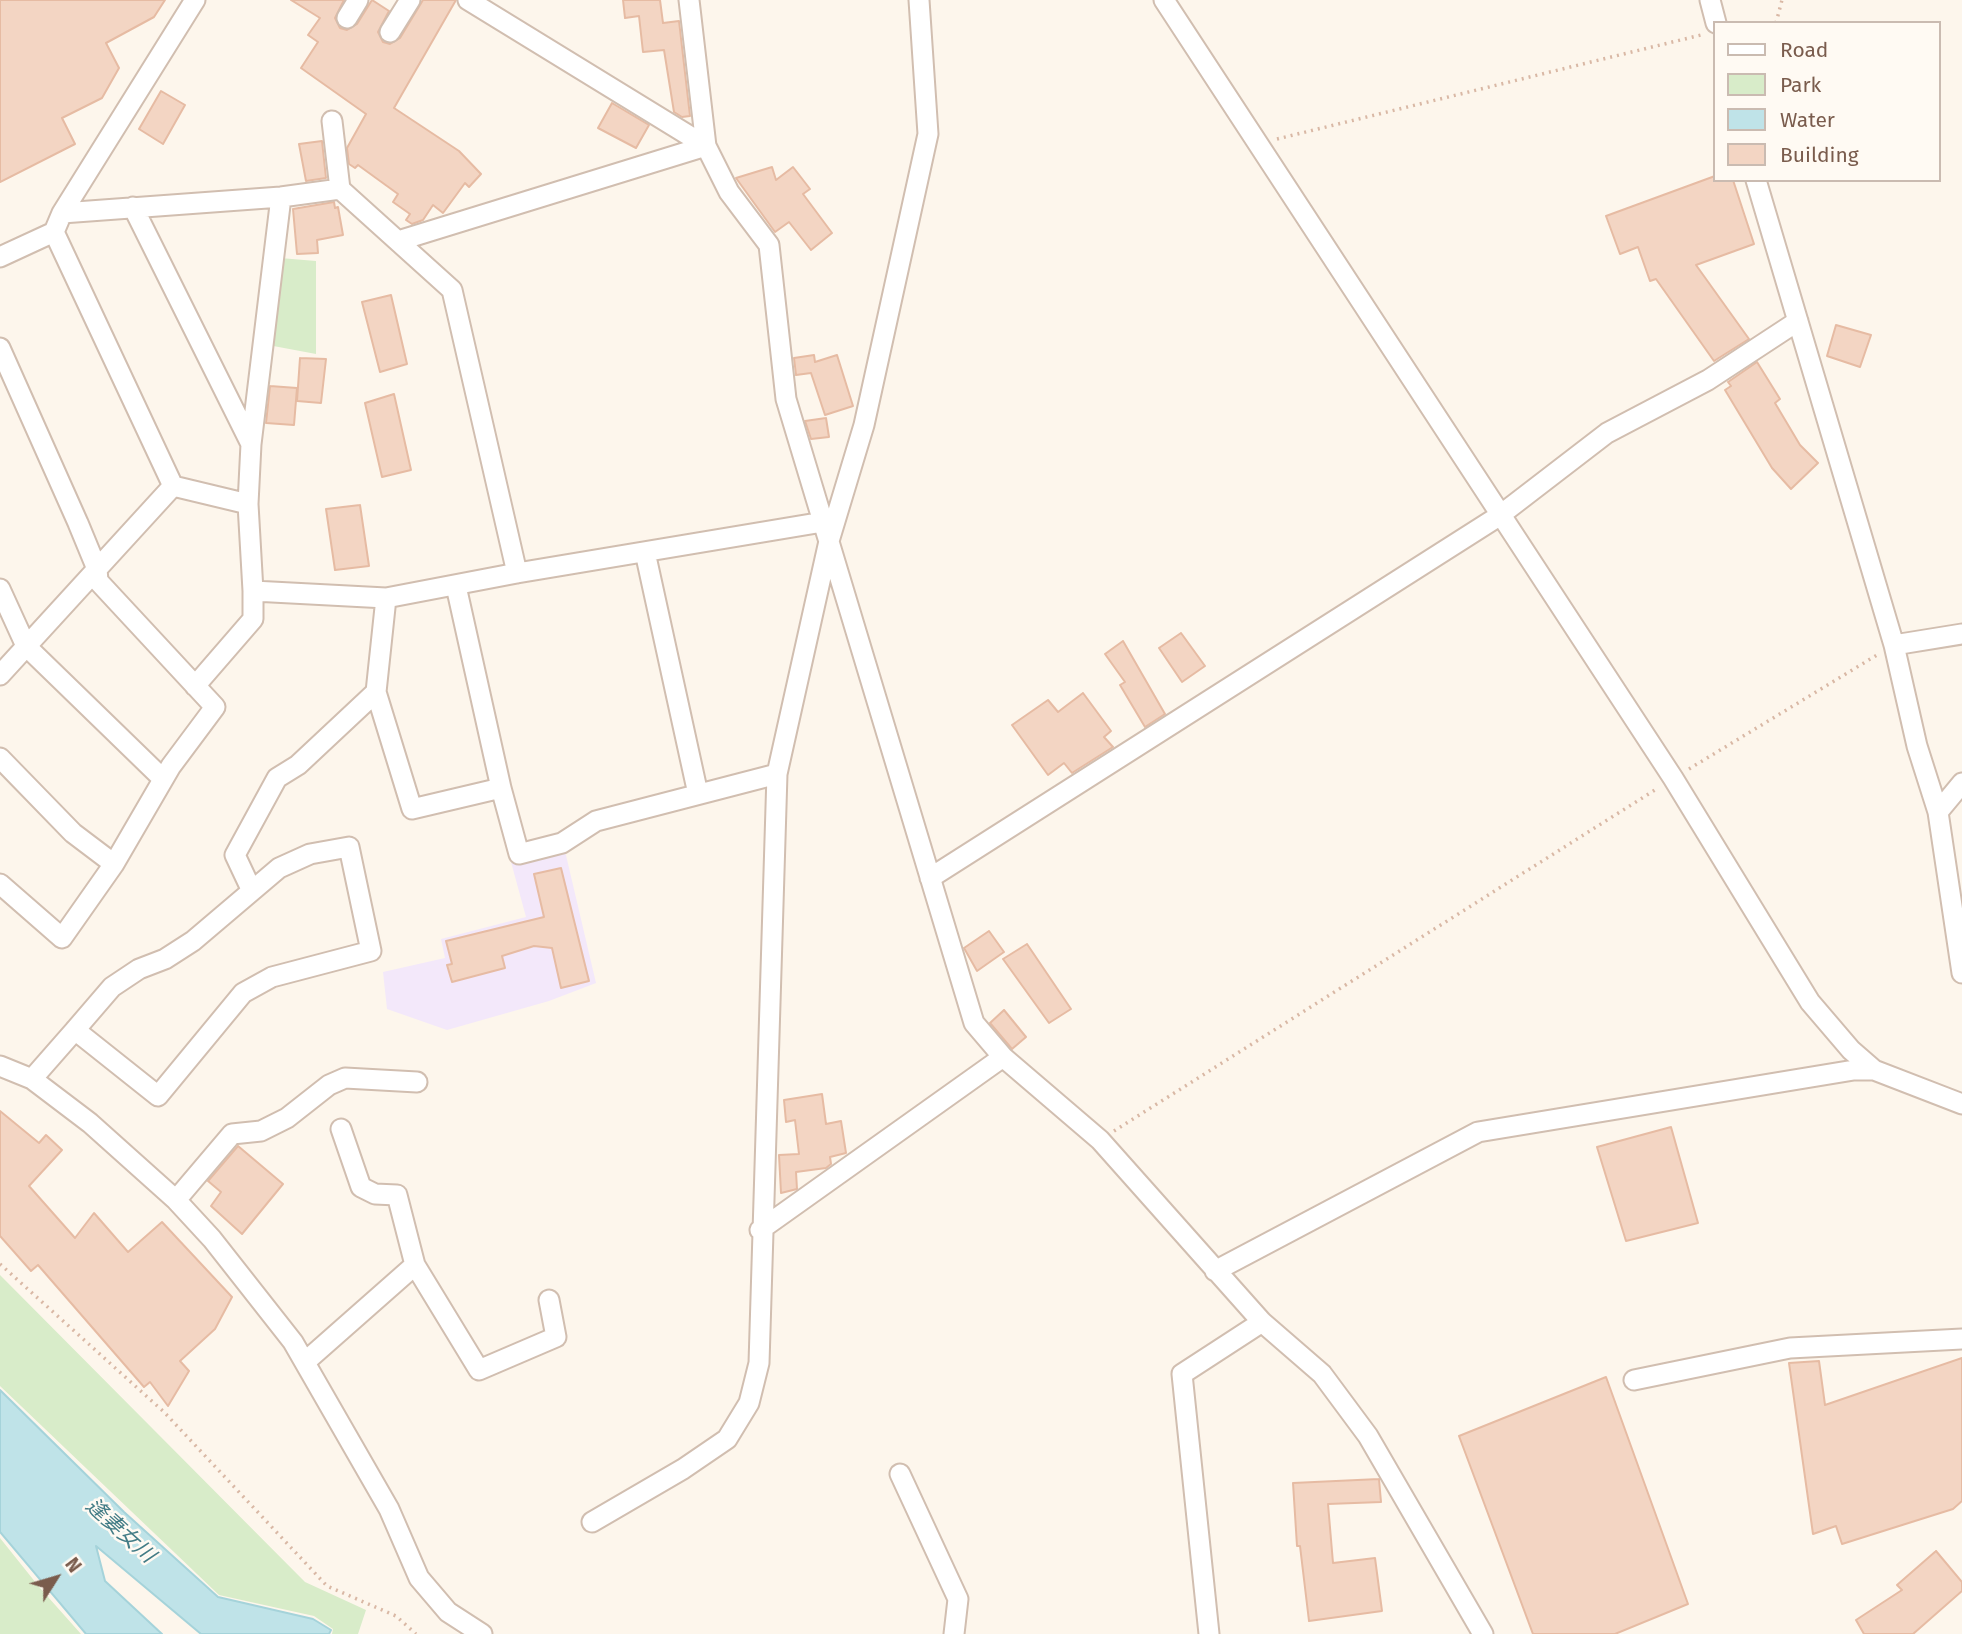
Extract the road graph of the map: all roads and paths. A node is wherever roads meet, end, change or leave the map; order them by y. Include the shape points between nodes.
1 (195, 0) edge
2 (358, 0) edge
3 (410, 0) edge
4 (468, 0) edge
5 (689, 0) edge
6 (919, 0) edge
7 (1164, 0) edge
8 (1710, 0) edge
9 (1782, 0) edge
10 (347, 18) dead end
11 (1777, 21) edge
12 (1709, 29) edge
13 (390, 32) dead end
14 (332, 121) dead end
15 (1258, 144) junction
16 (706, 146) junction
17 (1757, 182) edge
18 (340, 189) junction
19 (282, 197) junction
20 (133, 207) junction
21 (62, 213) junction
22 (54, 232) junction
23 (398, 241) junction
24 (0, 257) edge
25 (1798, 321) junction
26 (0, 348) edge
27 (251, 444) junction
28 (173, 486) junction
29 (248, 504) junction
30 (1499, 516) junction
31 (823, 522) junction
32 (829, 541) junction
33 (645, 552) junction
34 (97, 569) junction
35 (517, 573) junction
36 (456, 586) junction
37 (0, 589) edge
38 (253, 590) junction
39 (386, 598) junction
40 (1962, 634) edge
41 (1894, 645) junction
42 (26, 646) junction
43 (0, 676) edge
44 (195, 686) junction
45 (376, 692) junction
46 (0, 758) edge
47 (777, 774) junction
48 (1673, 778) junction
49 (163, 779) junction
50 (1962, 783) edge
51 (501, 788) junction
52 (698, 794) junction
53 (1938, 812) junction
54 (114, 864) junction
55 (930, 878) junction
56 (0, 884) edge
57 (251, 889) junction
58 (1962, 974) edge
59 (75, 1030) junction
60 (1003, 1057) junction
61 (0, 1066) edge
62 (1874, 1070) junction
63 (32, 1080) junction
64 (416, 1082) dead end
65 (1962, 1104) edge
66 (341, 1129) dead end
67 (1100, 1140) junction
68 (176, 1200) junction
69 (760, 1230) junction
70 (0, 1264) edge
71 (415, 1265) junction
72 (1215, 1272) junction
73 (549, 1300) dead end
74 (1262, 1322) junction
75 (1962, 1339) edge
76 (305, 1362) junction
77 (1634, 1380) dead end
78 (900, 1474) dead end
79 (592, 1522) dead end
80 (416, 1634) edge
81 (482, 1634) edge
82 (954, 1634) edge
83 (1209, 1634) edge
84 (1483, 1634) edge

1 - 21 street
2 - 10 street
3 - 13 street
4 - 16 street
5 - 16 street
6 - 32 street via 928,134 864,425
7 - 15 street
8 - 12 street
9 - 11 path
12 - 15 path
14 - 18 street
15 - 30 street
16 - 23 street
16 - 31 street via 729,192 769,245 786,399
17 - 25 street
18 - 19 street
18 - 23 street
19 - 20 street
19 - 27 street
20 - 21 street
20 - 27 street
21 - 22 street
22 - 24 street
22 - 28 street
23 - 35 street via 452,290
25 - 30 street via 1707,380 1607,433
25 - 41 street
26 - 34 street
27 - 29 street
28 - 29 street
28 - 34 street
29 - 38 street
30 - 48 street
30 - 55 street
31 - 32 street
31 - 33 street
32 - 47 street
32 - 55 street
33 - 35 street
33 - 52 street
34 - 42 street
34 - 44 street via 98,581
35 - 36 street
36 - 39 street
36 - 51 street
37 - 42 street
38 - 39 street
38 - 44 street via 253,618
39 - 45 street
40 - 41 street
41 - 48 path
41 - 53 street
42 - 43 street
42 - 49 street
44 - 49 street via 215,707
45 - 51 street via 412,809
45 - 57 street via 298,765 277,778 235,855
46 - 54 street via 73,833
47 - 52 street
47 - 69 street
48 - 62 street via 1810,1002
48 - 67 path
49 - 54 street
50 - 53 street
51 - 52 street via 519,854 562,843 596,821
53 - 58 street
54 - 56 street via 62,938
55 - 60 street via 974,1023
57 - 59 street via 193,941 139,968 113,987
57 - 59 street via 279,868 310,854 349,847 371,951 272,977 243,993 158,1096
59 - 63 street
60 - 67 street
60 - 69 street
61 - 63 street
62 - 65 street
62 - 72 street via 1478,1132
63 - 68 street via 90,1123
64 - 68 street via 345,1078 329,1084 287,1118 261,1131 232,1134
66 - 71 street via 361,1187 375,1194 397,1195
67 - 72 street
68 - 76 street via 246,1280
69 - 79 street via 759,1363 748,1403 727,1438
70 - 80 path via 163,1412 327,1586 396,1616
71 - 73 street via 479,1370 555,1337
71 - 76 street
72 - 74 street
74 - 83 street via 1182,1374
74 - 84 street via 1322,1374 1368,1436
75 - 77 street via 1790,1348
76 - 81 street via 389,1509 419,1578 448,1612
78 - 82 street via 958,1599

